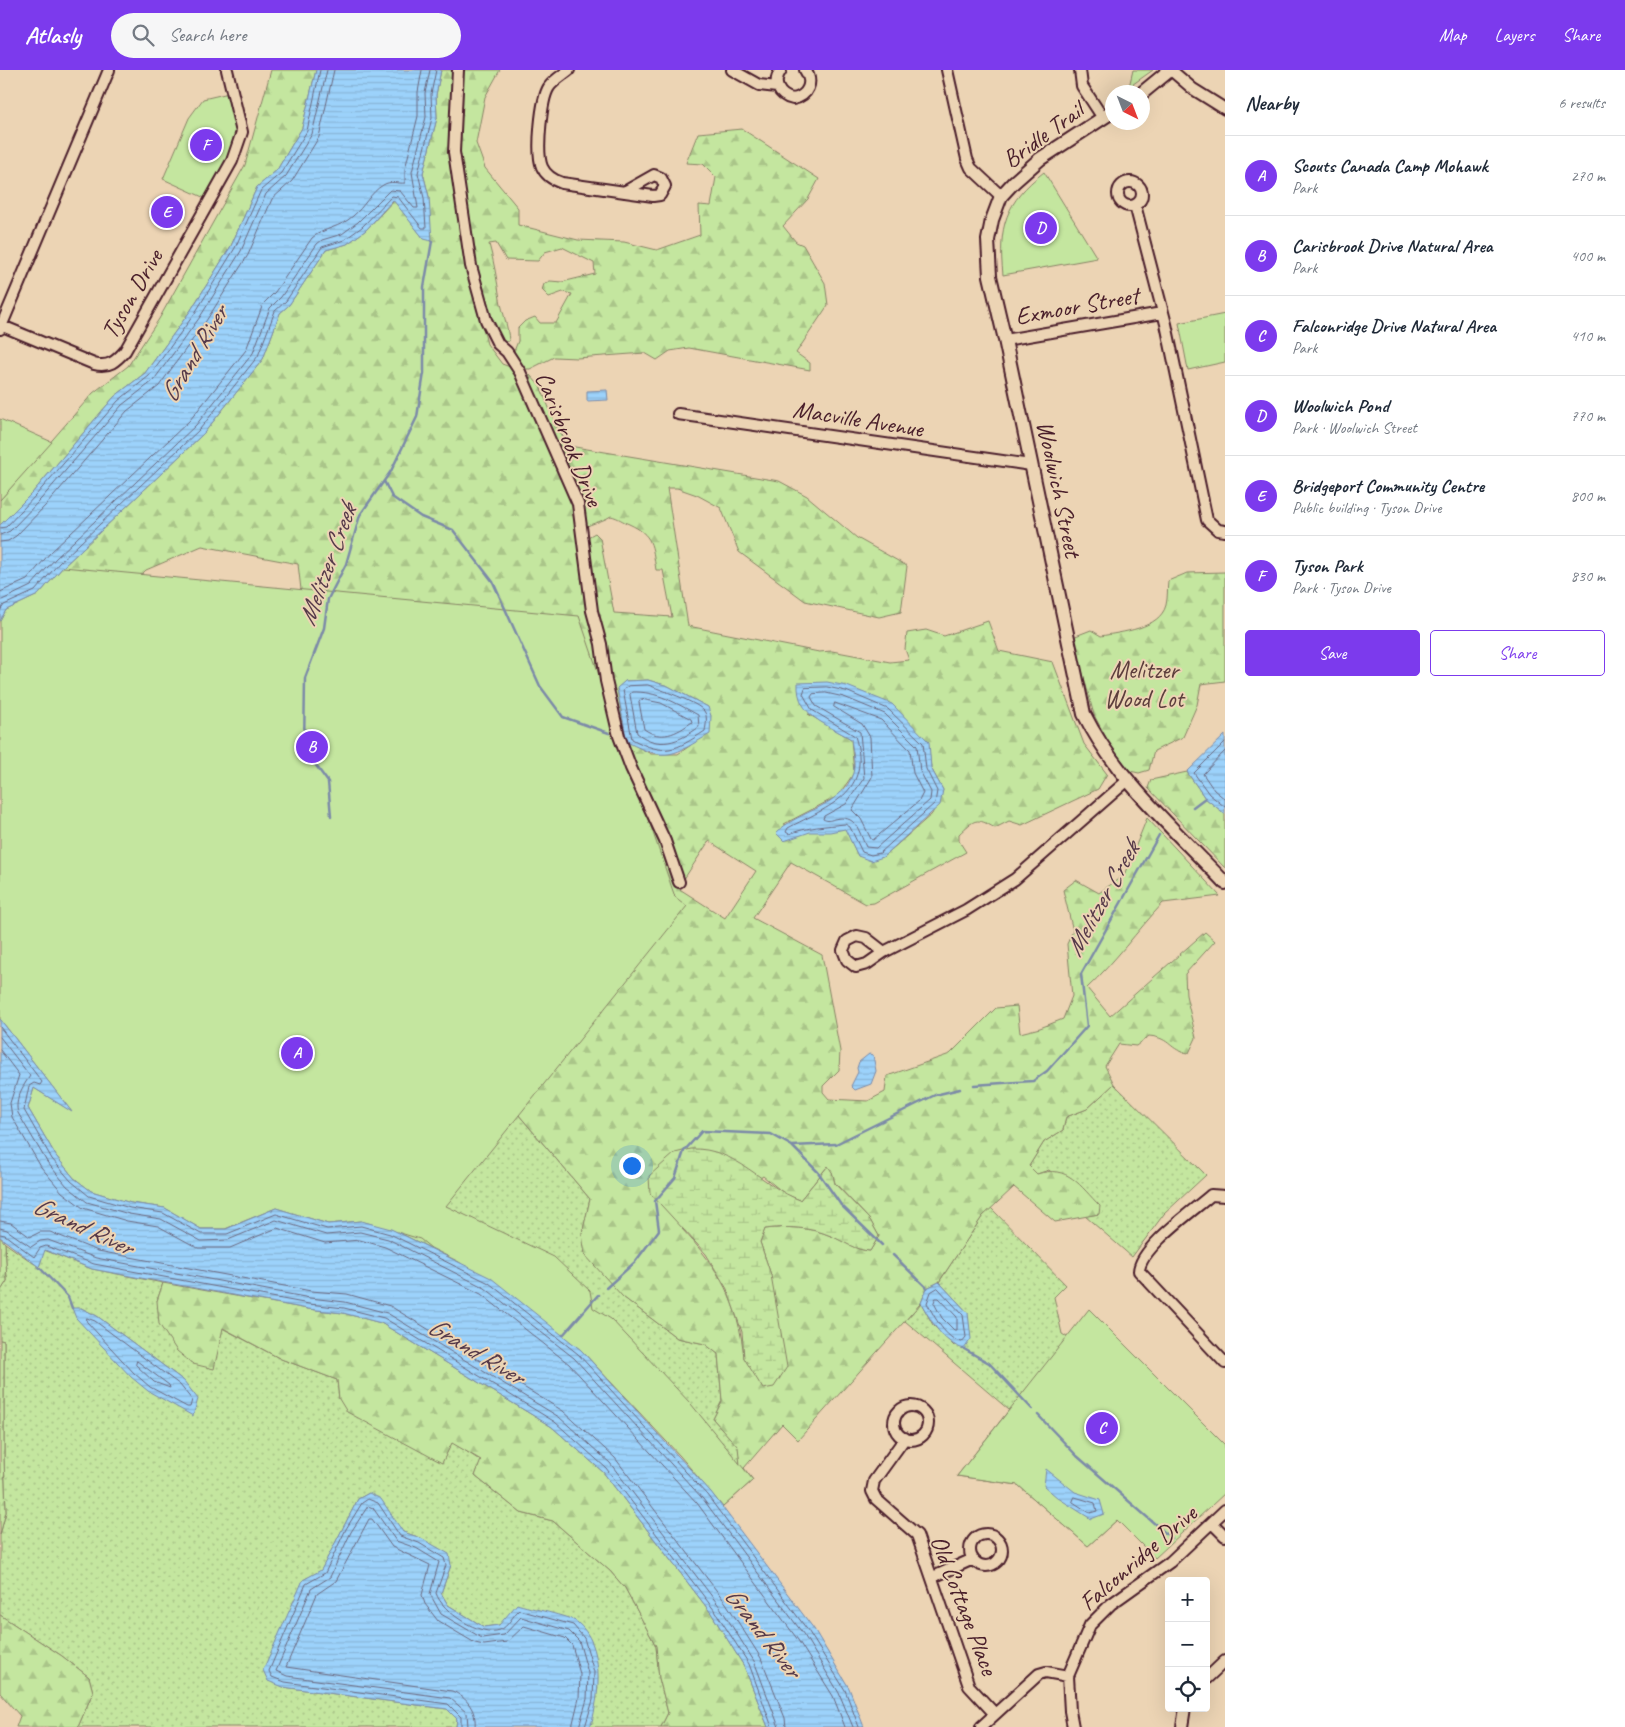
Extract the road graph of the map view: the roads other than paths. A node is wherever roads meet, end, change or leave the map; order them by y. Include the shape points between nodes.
1 (110, 70) edge
2 (227, 70) edge
3 (458, 70) edge
4 (570, 70) edge
5 (732, 70) edge
6 (781, 70) edge
7 (805, 70) edge
8 (948, 70) edge
9 (1080, 70) edge
10 (1171, 70) edge
11 (777, 86) junction
12 (1150, 87) edge
13 (1225, 109) edge
14 (1105, 112) edge
15 (1105, 117) edge
16 (624, 192) dead end
17 (1001, 196) junction
18 (1135, 205) dead end
19 (1162, 313) junction
20 (0, 327) edge
21 (1006, 340) junction
22 (678, 414) dead end
23 (1031, 465) junction
24 (1225, 531) edge
25 (1128, 780) junction
26 (679, 882) dead end
27 (1225, 883) edge
28 (884, 952) dead end
29 (1225, 1196) edge
30 (1225, 1363) edge
31 (905, 1438) dead end
32 (1225, 1510) edge
33 (1212, 1523) junction
34 (1225, 1536) edge
35 (973, 1560) dead end
36 (933, 1577) junction
37 (1225, 1661) edge
38 (1210, 1675) edge
39 (1068, 1676) junction
40 (1184, 1712) edge
41 (994, 1713) junction
42 (982, 1727) edge
43 (1074, 1727) edge
44 (1182, 1727) edge

1 - 20 street
2 - 20 street, Tyson Drive via 242,132 232,161 125,351 115,362 104,366
3 - 26 street, Carisbrook Drive via 454,152 471,266 486,320 498,344 520,372 578,504 592,611 619,736 666,840
4 - 16 street via 554,82 544,97 538,155 542,166 553,180 562,183
5 - 11 street via 759,85
6 - 11 street
7 - 11 street via 810,81 803,96 788,98
8 - 17 street via 967,159 971,168
9 - 14 street via 1082,86
10 - 12 street
10 - 13 street via 1193,89
15 - 17 street, Bridle Trail via 1040,159
17 - 21 street, Woolwich Street via 992,220 988,257
18 - 19 street
19 - 21 street, Exmoor Street
19 - 24 street, Exmoor Street via 1206,520 1218,530
21 - 23 street, Woolwich Street
22 - 23 street, Macville Avenue
23 - 25 street, Woolwich Street via 1084,714 1098,742
25 - 27 street, Woolwich Street
25 - 28 street via 1015,879 966,910
29 - 30 street via 1211,1195 1164,1236 1139,1264 1139,1271
31 - 36 street, Old Cottage Place via 874,1482 872,1491 876,1499 917,1535
32 - 33 street, Falconridge Drive
33 - 34 street
33 - 39 street, Falconridge Drive via 1170,1562 1111,1604 1090,1625
35 - 36 street
36 - 41 street, Old Cottage Place via 968,1686
37 - 38 street
39 - 41 street via 1039,1674
39 - 43 street, Falconridge Drive
40 - 44 street
41 - 42 street

